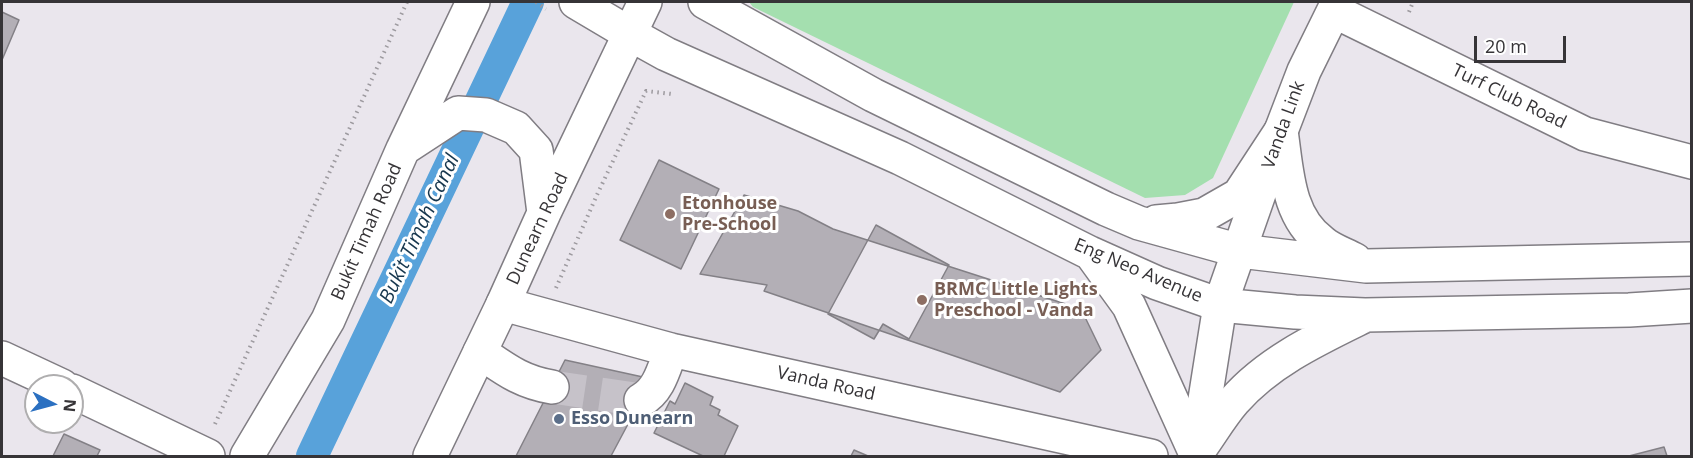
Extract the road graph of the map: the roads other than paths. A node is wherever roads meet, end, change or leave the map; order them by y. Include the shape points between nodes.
1 (473, 2) edge
2 (645, 2) edge
3 (705, 2) edge
4 (579, 3) edge
5 (1336, 6) edge
6 (630, 34) junction
7 (1281, 131) junction
8 (403, 149) junction
9 (1692, 162) edge
10 (544, 213) junction
11 (1139, 223) junction
12 (1240, 251) junction
13 (1090, 253) junction
14 (1692, 259) edge
15 (1366, 266) junction
16 (503, 304) junction
17 (1220, 305) junction
18 (1692, 306) edge
19 (1365, 315) junction
20 (671, 350) junction
21 (480, 352) junction
22 (2, 357) edge
23 (37, 374) edge
24 (552, 387) tunnel mouth
25 (84, 397) edge
26 (640, 400) dead end
27 (205, 455) edge
28 (1196, 455) edge
29 (248, 456) edge
30 (429, 456) edge
31 (1152, 456) edge

1 - 8 main road, Bukit Timah Road
2 - 6 main road, Dunearn Road
3 - 11 main road via 873,95
4 - 6 main road, Eng Neo Avenue
5 - 7 main road, Vanda Link via 1304,71
5 - 9 main road, Turf Club Road via 1585,134
6 - 10 main road, Dunearn Road
6 - 13 main road, Eng Neo Avenue via 666,54 900,158
7 - 11 main road via 1239,195 1204,215
7 - 12 main road, Vanda Link
7 - 15 main road via 1291,200 1302,221 1322,242
8 - 10 main road via 458,113 486,115 516,128 536,150
8 - 29 main road, Bukit Timah Road via 328,320
10 - 16 main road, Dunearn Road
11 - 12 main road
12 - 15 main road
12 - 17 main road
13 - 17 main road, Eng Neo Avenue
13 - 28 main road via 1129,306
14 - 15 main road
16 - 20 main road, Vanda Road
16 - 21 main road, Dunearn Road
17 - 19 main road, Eng Neo Avenue
17 - 28 main road
18 - 19 main road, Eng Neo Avenue
19 - 28 main road via 1298,349 1261,376 1234,400
20 - 26 main road via 657,385
20 - 31 main road, Vanda Road
21 - 24 main road via 514,376
21 - 30 main road, Dunearn Road
22 - 23 main road
25 - 27 main road

